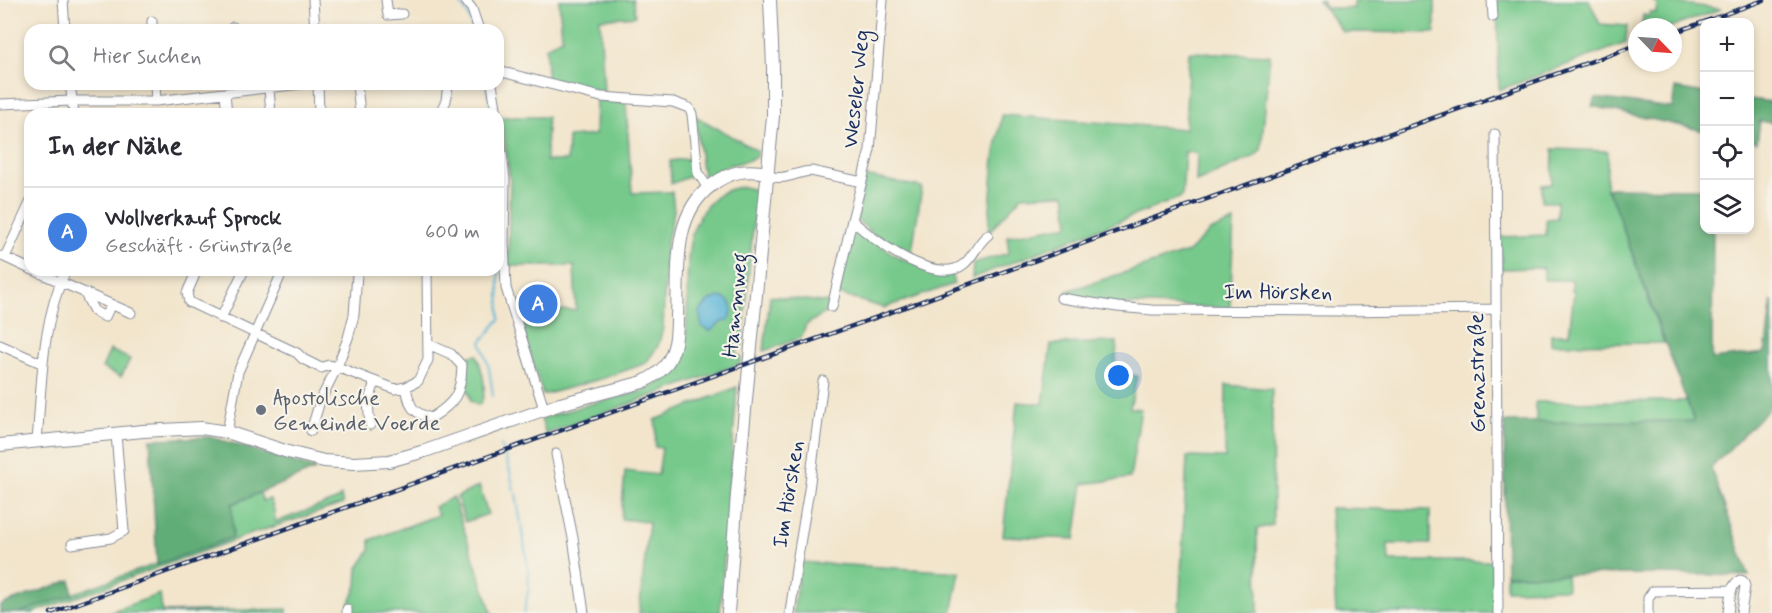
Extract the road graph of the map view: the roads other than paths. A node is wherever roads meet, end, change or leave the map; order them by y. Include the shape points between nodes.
1 (63, 0) edge
2 (313, 0) edge
3 (386, 0) edge
4 (465, 0) edge
5 (770, 0) edge
6 (883, 0) edge
7 (1492, 0) edge
8 (402, 14) dead end
9 (1493, 17) dead end
10 (65, 24) edge
11 (315, 24) edge
12 (477, 24) edge
13 (504, 72) edge
14 (71, 90) edge
15 (155, 90) edge
16 (233, 90) edge
17 (269, 90) edge
18 (318, 90) edge
19 (358, 90) edge
20 (447, 90) edge
21 (493, 90) edge
22 (225, 93) junction
23 (72, 101) junction
24 (156, 101) junction
25 (0, 104) edge
26 (73, 108) edge
27 (226, 108) edge
28 (271, 108) edge
29 (319, 108) edge
30 (359, 108) edge
31 (442, 108) edge
32 (496, 108) edge
33 (1495, 134) dead end
34 (504, 172) edge
35 (768, 177) junction
36 (862, 182) junction
37 (711, 186) junction
38 (504, 196) edge
39 (24, 215) edge
40 (852, 220) junction
41 (988, 235) dead end
42 (3, 256) edge
43 (24, 266) edge
44 (504, 270) edge
45 (47, 276) edge
46 (63, 276) edge
47 (194, 276) edge
48 (241, 276) edge
49 (280, 276) edge
50 (357, 276) edge
51 (427, 276) edge
52 (60, 282) junction
53 (1061, 298) dead end
54 (832, 307) dead end
55 (1495, 309) junction
56 (131, 313) dead end
57 (222, 318) junction
58 (255, 333) junction
59 (429, 344) junction
60 (2, 348) edge
61 (43, 364) junction
62 (337, 367) junction
63 (823, 381) dead end
64 (375, 382) junction
65 (406, 387) junction
66 (544, 409) junction
67 (370, 425) dead end
68 (311, 431) dead end
69 (227, 432) junction
70 (116, 434) junction
71 (37, 441) junction
72 (0, 445) edge
73 (556, 454) dead end
74 (72, 544) dead end
75 (1732, 590) junction
76 (584, 613) edge
77 (728, 613) edge
78 (790, 613) edge
79 (1498, 613) edge
80 (1648, 613) edge
81 (1728, 613) edge
82 (1741, 613) edge

1 - 10 street
2 - 11 street
3 - 8 street via 388,15
4 - 12 street
5 - 35 main road, Hammweg via 773,116
6 - 36 street, Weseler Weg via 870,150
7 - 9 street
13 - 37 street via 601,96 673,102 689,108 698,173
14 - 23 street
15 - 24 street
16 - 22 street
17 - 28 street
18 - 29 street
19 - 30 street
20 - 31 street
21 - 32 street
22 - 24 street
22 - 27 street
23 - 24 street
23 - 25 street
23 - 26 street
33 - 55 street, Grenzstraße
34 - 38 street
35 - 36 street, Weseler Weg via 785,178 811,171
35 - 37 main road via 745,177
35 - 77 main road, Hammweg
36 - 40 street, Weseler Weg
37 - 66 main road via 696,200 686,218 680,242 676,336 664,367 643,382
39 - 42 street
40 - 41 street via 899,254 941,270 964,263
40 - 54 street, Weseler Weg
42 - 43 street
44 - 66 street via 506,288
45 - 52 street
46 - 52 street
47 - 57 street via 187,293 189,302
48 - 57 street
49 - 58 street
50 - 62 street via 354,315
51 - 59 street
52 - 56 street via 85,294 94,311 105,317 111,304
52 - 61 street
53 - 55 street, Im Hörsken via 1152,310
55 - 79 street, Grenzstraße
57 - 58 street
58 - 62 street via 321,368
58 - 69 street via 238,372
59 - 65 street via 428,360 418,381
59 - 65 street via 451,354 462,366 462,385 449,407 431,418 410,406
60 - 61 street
61 - 71 street
62 - 64 street
62 - 68 street
63 - 78 street, Im Hörsken
64 - 65 street via 395,389
64 - 67 street via 369,403
66 - 69 main road via 389,461 324,461
69 - 70 main road via 201,428
70 - 71 main road
70 - 74 street via 124,531 111,538
71 - 72 main road
73 - 76 street
75 - 80 street via 1653,591 1648,598
75 - 81 street
75 - 82 street via 1735,581 1743,581

